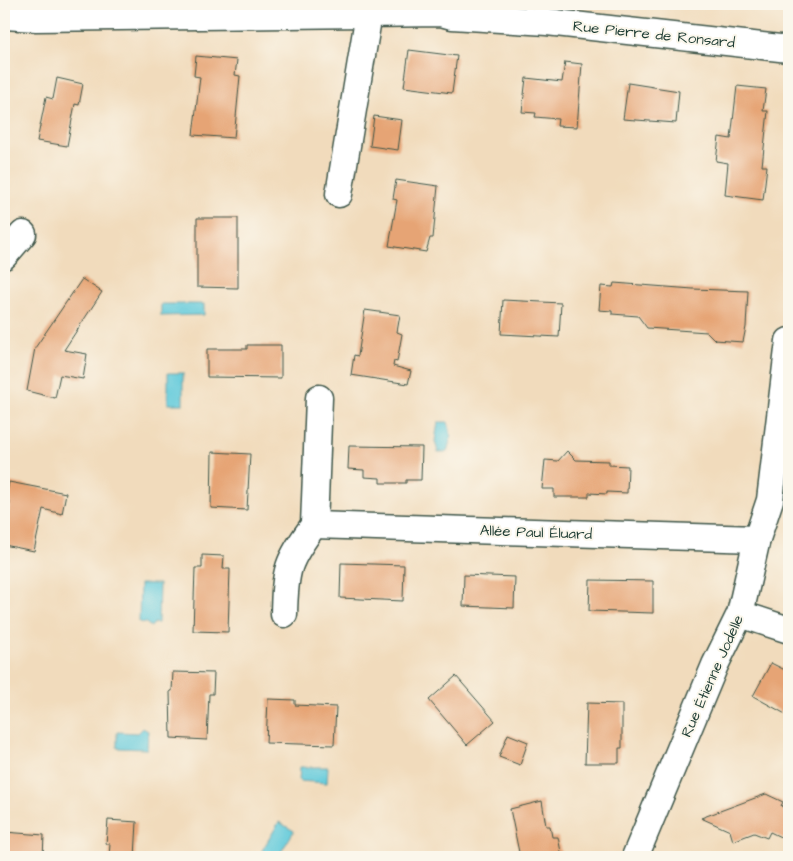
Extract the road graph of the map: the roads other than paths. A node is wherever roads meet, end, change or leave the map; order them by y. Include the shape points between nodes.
1 (441, 8) edge
2 (369, 13) junction
3 (4, 16) edge
4 (789, 49) edge
5 (339, 194) dead end
6 (22, 234) dead end
7 (4, 256) edge
8 (789, 341) edge
9 (319, 398) dead end
10 (314, 525) junction
11 (757, 540) junction
12 (284, 614) dead end
13 (740, 614) junction
14 (789, 630) edge
15 (635, 857) edge

1 - 2 street, Rue Pierre de Ronsard
1 - 4 street, Rue Pierre de Ronsard
2 - 3 street, Rue Pierre de Ronsard
2 - 5 street
6 - 7 street
8 - 11 street, Rue Étienne Jodelle via 770,500
9 - 10 street
10 - 11 street, Allée Paul Éluard
10 - 12 street via 296,549 285,576
11 - 13 street, Rue Étienne Jodelle
13 - 14 street
13 - 15 street, Rue Étienne Jodelle

